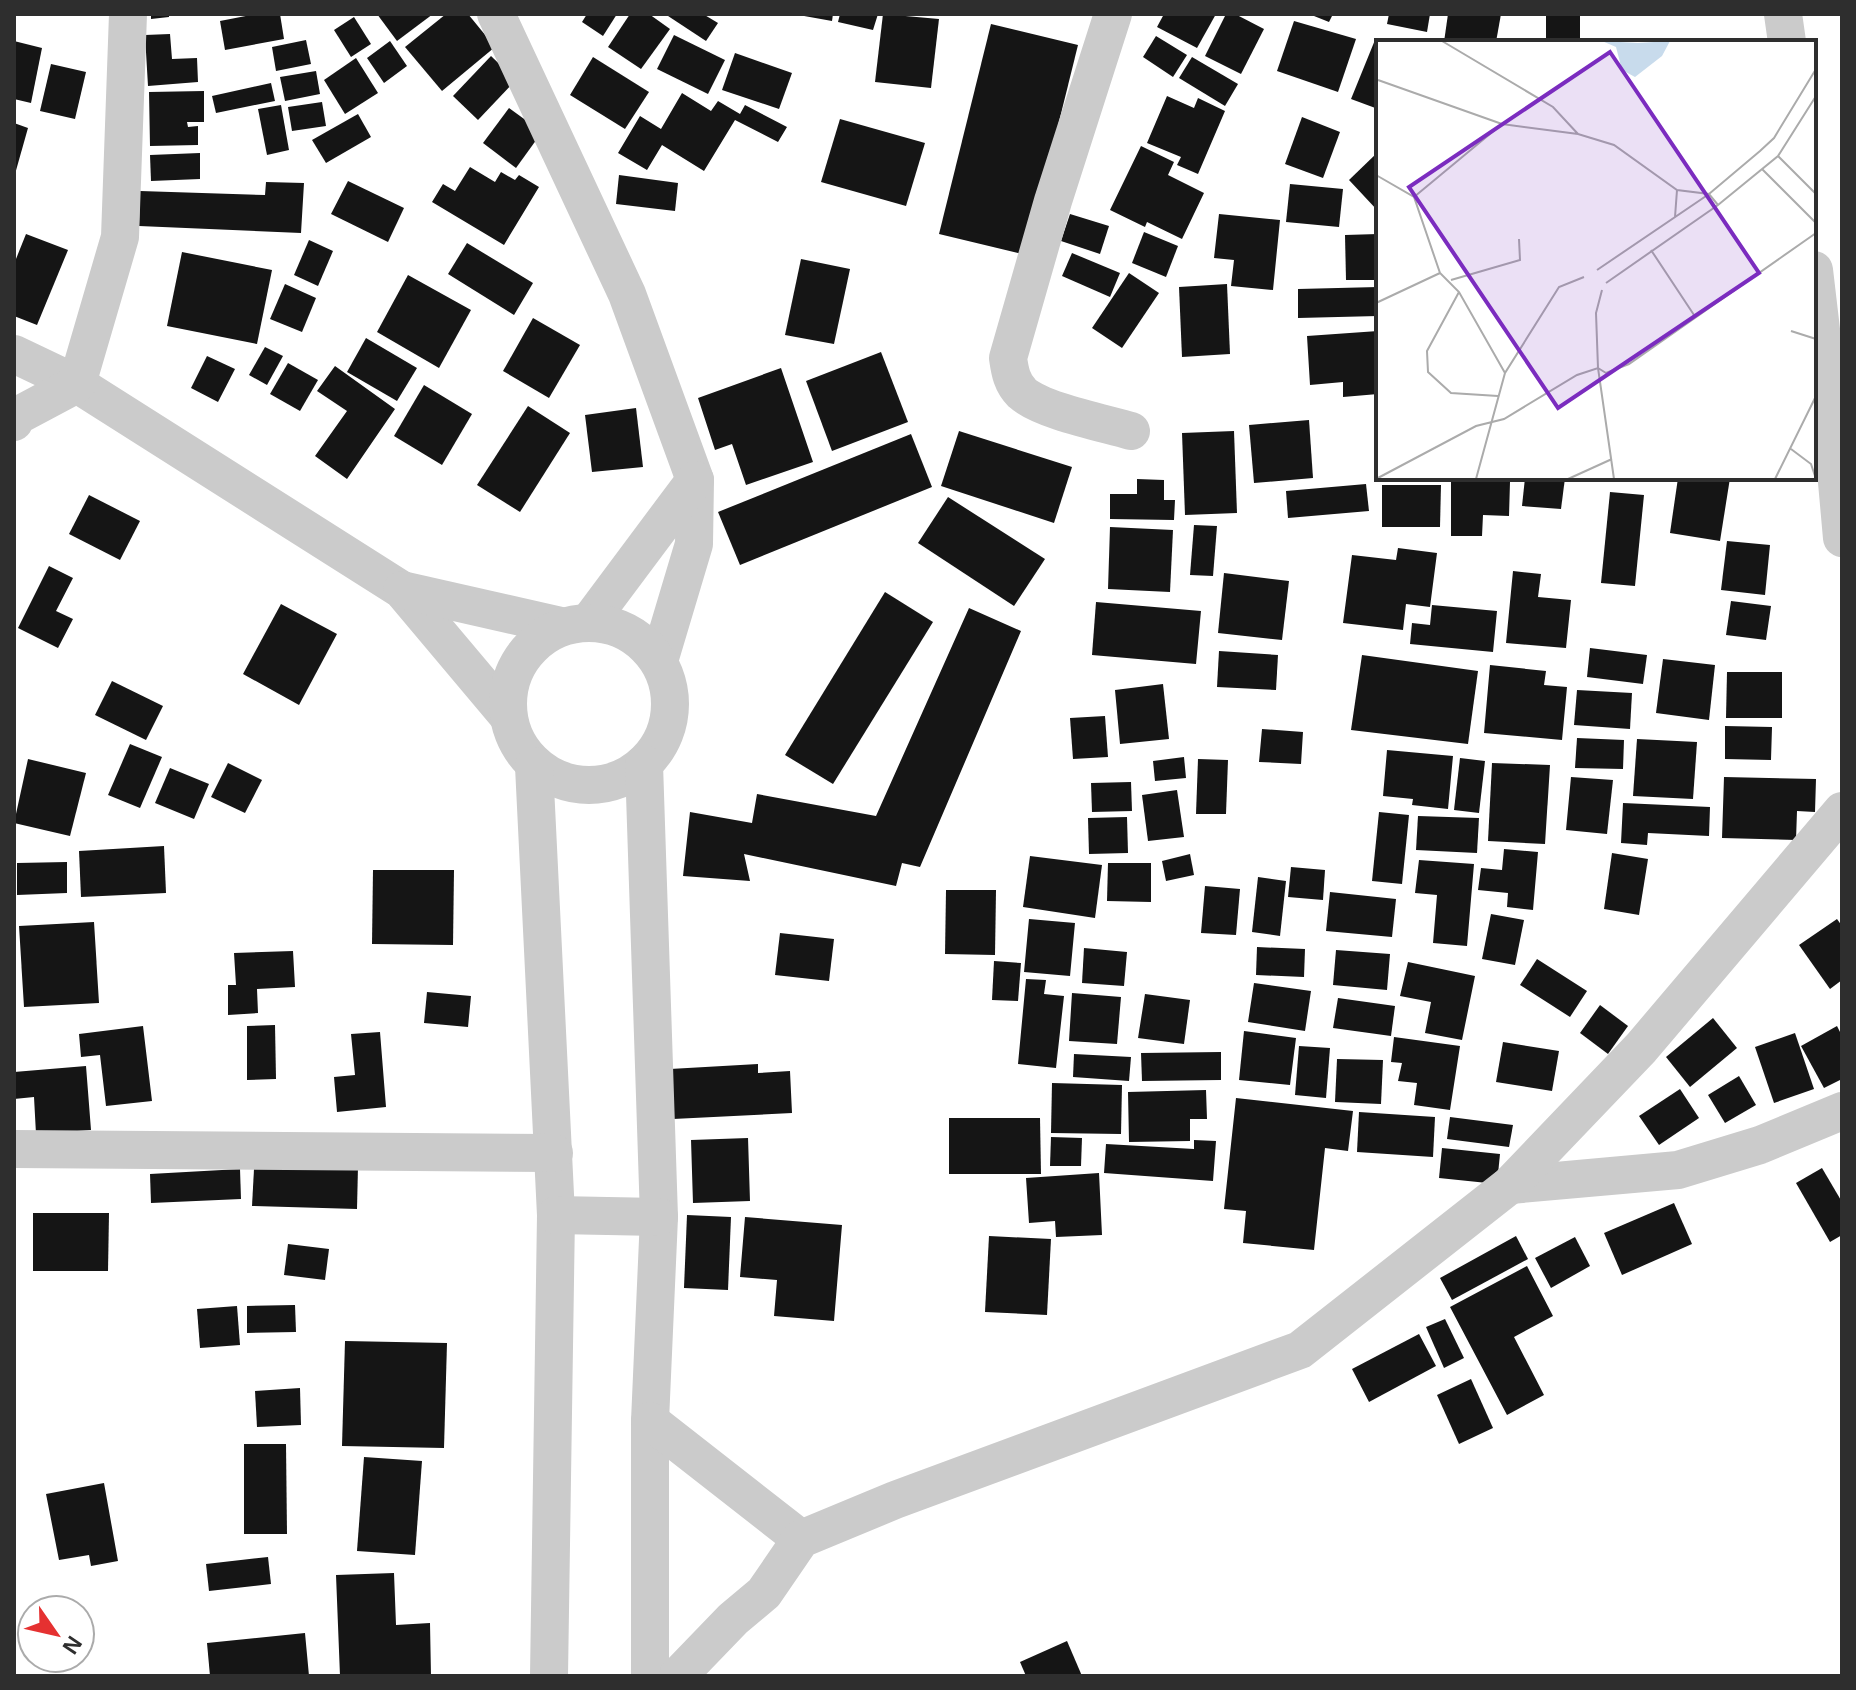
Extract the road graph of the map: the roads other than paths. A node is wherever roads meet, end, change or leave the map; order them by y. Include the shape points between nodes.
1 (128, 14) edge
2 (496, 14) edge
3 (1113, 14) edge
4 (1783, 14) edge
5 (1787, 40) edge
6 (1816, 287) edge
7 (14, 354) edge
8 (77, 384) junction
9 (14, 422) edge
10 (1131, 431) dead end
11 (695, 480) junction
12 (1842, 538) edge
13 (402, 590) junction
14 (575, 624) junction
15 (659, 661) junction
16 (508, 716) junction
17 (644, 764) junction
18 (534, 766) junction
19 (1842, 811) edge
20 (1842, 1111) edge
21 (14, 1149) edge
22 (554, 1153) junction
23 (1510, 1185) junction
24 (556, 1215) junction
25 (659, 1217) junction
26 (650, 1421) junction
27 (801, 1539) junction
28 (549, 1676) edge
29 (650, 1676) edge
30 (678, 1676) edge

1 - 8 street via 120,237
2 - 11 street via 627,294
3 - 10 street via 1008,358 1010,377 1040,404
4 - 5 street
6 - 12 street
7 - 8 street
8 - 9 street
8 - 13 street
11 - 14 street
11 - 15 street via 694,544
13 - 14 street
13 - 16 street
14 - 15 street via 616,626 641,640
14 - 16 street via 537,640 519,662 508,688
15 - 17 street via 669,687 670,716 661,742
16 - 18 street via 516,743
17 - 18 street via 619,781 589,786 560,781
17 - 25 street
18 - 22 street
19 - 23 street via 1641,1048
20 - 23 street via 1760,1145 1678,1170
21 - 22 street
22 - 24 street
23 - 27 street via 1300,1350
24 - 25 street
24 - 28 street
25 - 26 street
26 - 27 street
26 - 29 street
27 - 30 street via 764,1593

